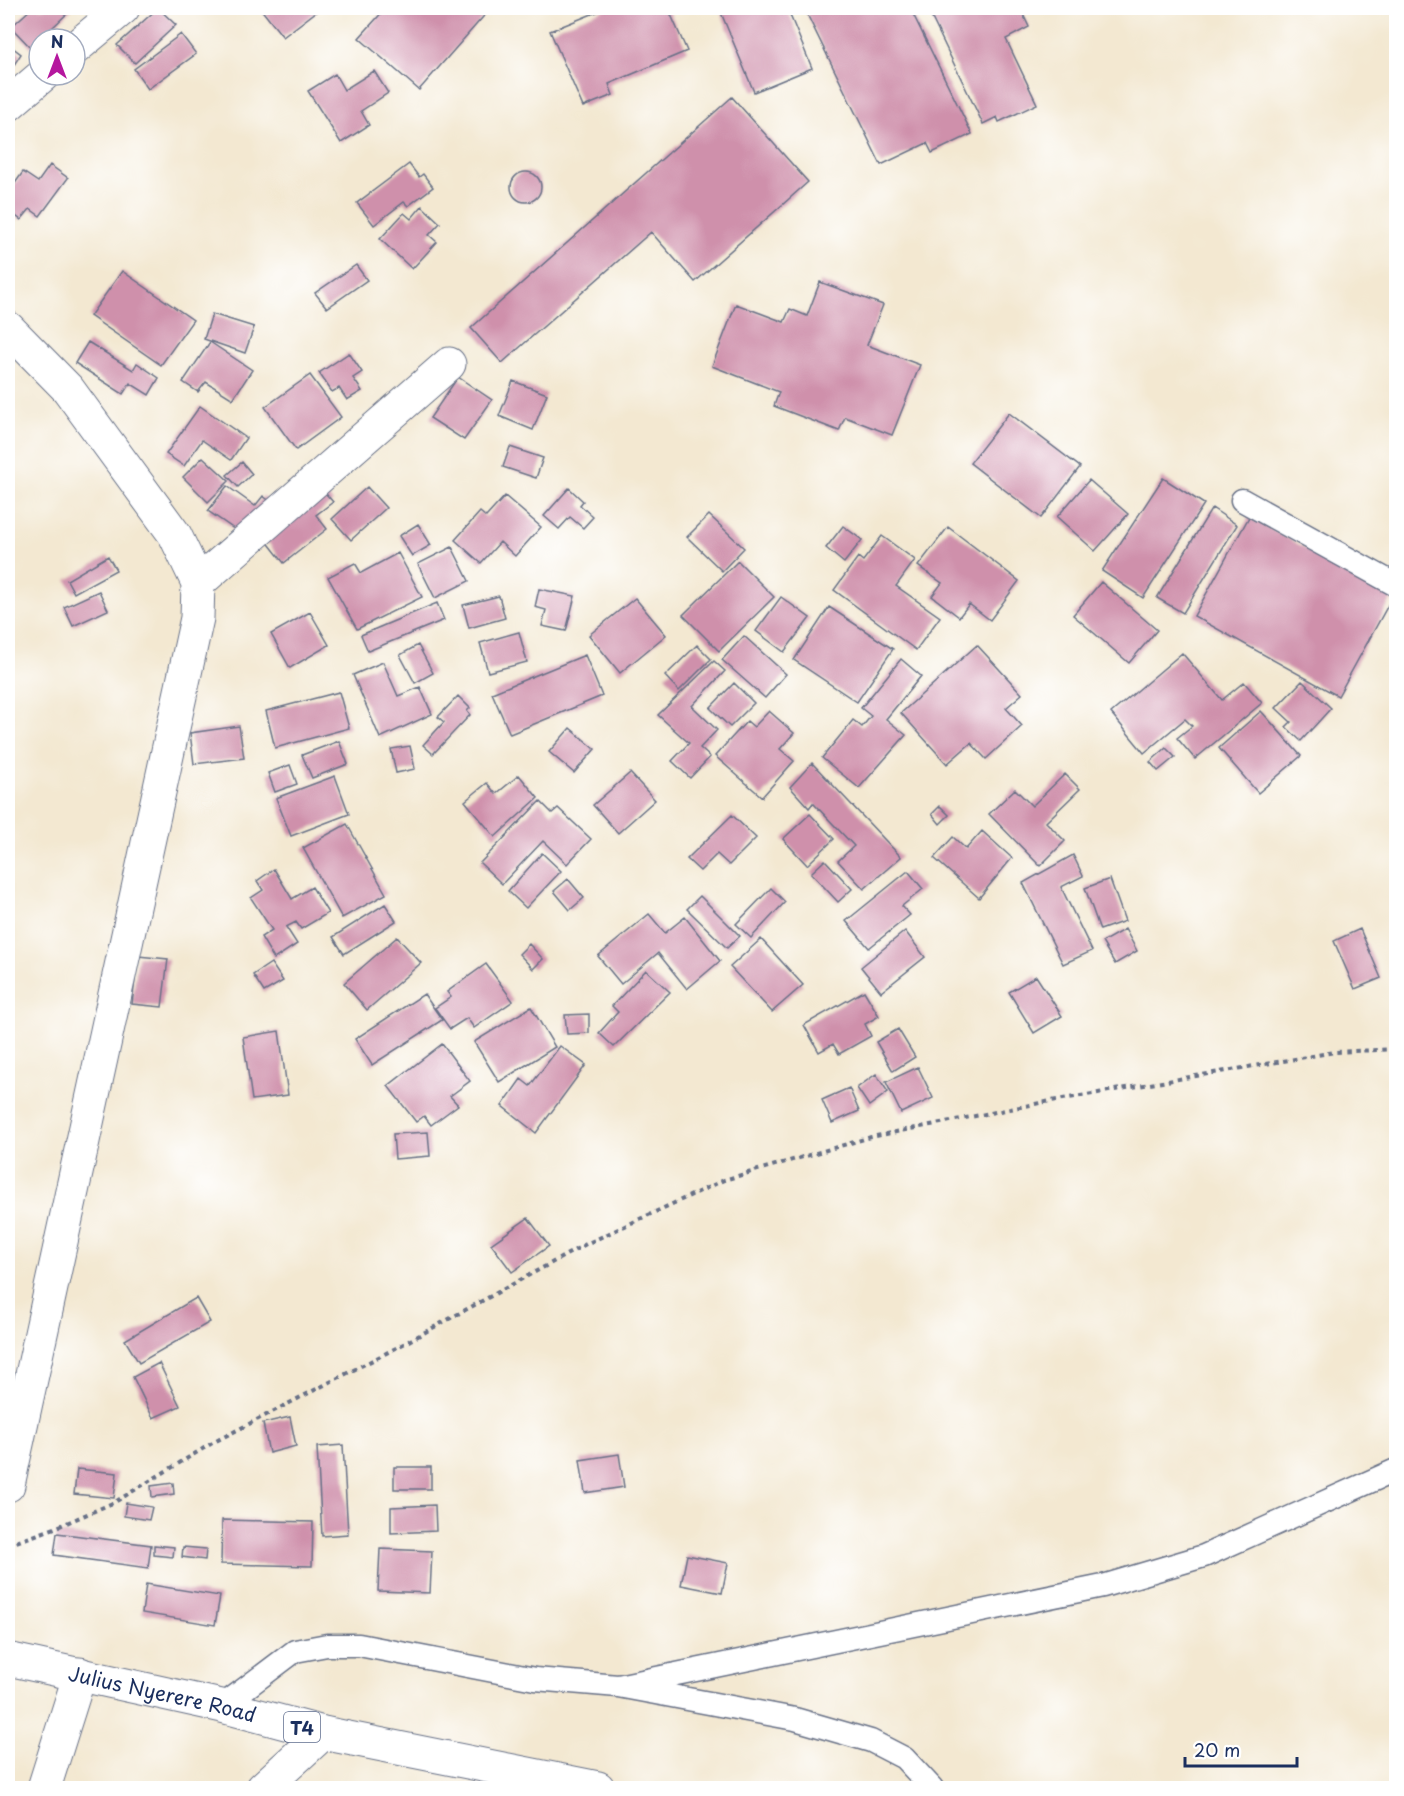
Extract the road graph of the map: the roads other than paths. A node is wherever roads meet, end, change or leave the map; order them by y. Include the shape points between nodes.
1 (123, 8) edge
2 (87, 38) edge
3 (29, 87) edge
4 (8, 105) edge
5 (8, 328) edge
6 (449, 364) dead end
7 (1242, 500) dead end
8 (198, 583) junction
9 (1396, 585) edge
10 (1396, 1470) edge
11 (8, 1485) edge
12 (8, 1659) edge
13 (80, 1674) junction
14 (618, 1686) junction
15 (222, 1706) junction
16 (323, 1733) junction
17 (44, 1788) edge
18 (263, 1788) edge
19 (598, 1788) edge
20 (932, 1788) edge

1 - 2 main road
3 - 4 main road
5 - 8 main road via 68,389 175,535
6 - 8 main road
7 - 9 lane
8 - 11 main road via 197,618
10 - 14 lane via 1204,1556 1103,1586
12 - 13 main road, Julius Nyerere Road / T4
13 - 15 main road, Julius Nyerere Road / T4
13 - 17 main road
14 - 15 lane via 535,1679 359,1645 327,1645 295,1651
14 - 20 lane via 795,1719 871,1741 904,1758
15 - 16 main road, Julius Nyerere Road / T4
16 - 18 main road
16 - 19 main road, Julius Nyerere Road / T4

